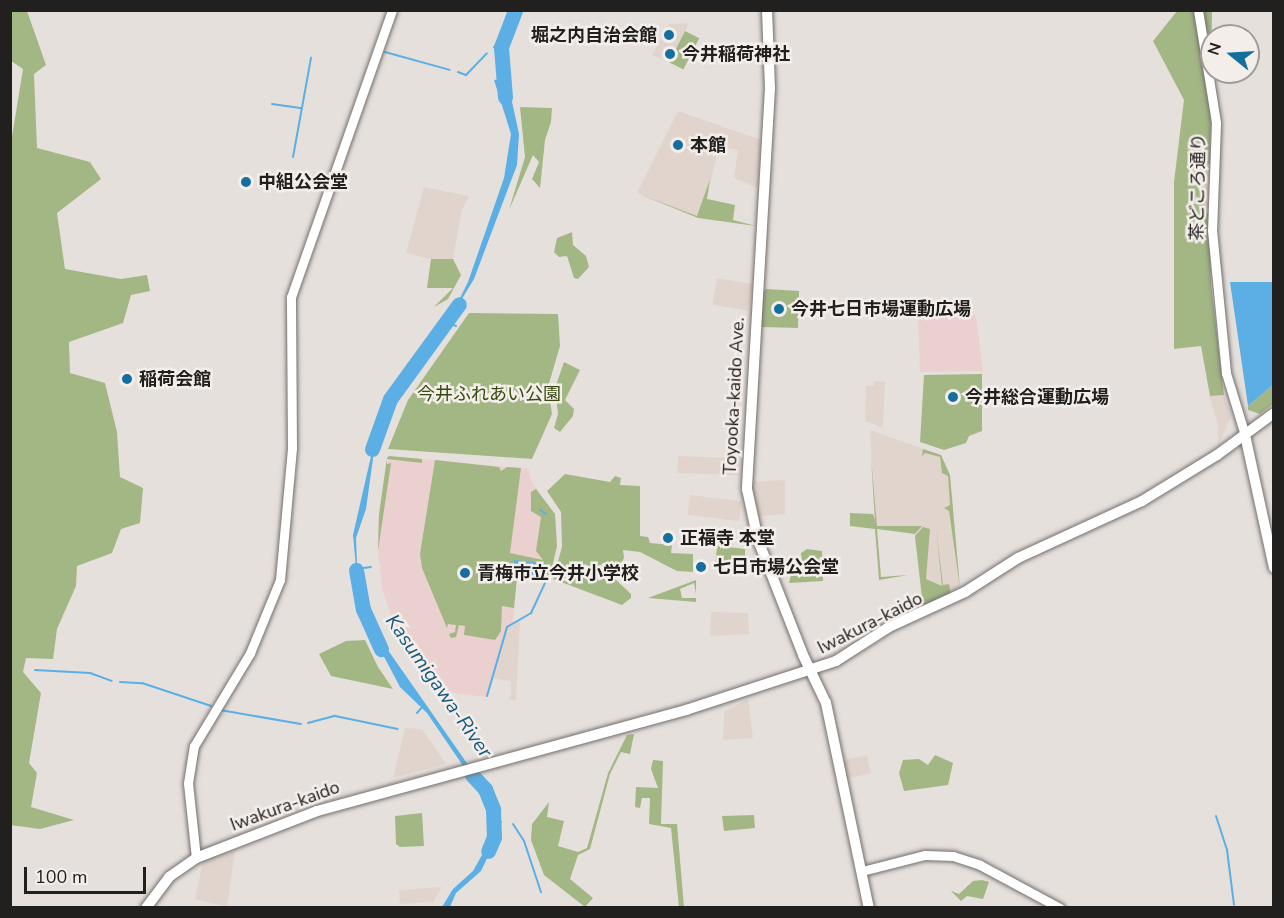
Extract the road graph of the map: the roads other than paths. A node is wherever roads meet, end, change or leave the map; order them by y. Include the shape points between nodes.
1 (392, 10) edge
2 (767, 10) edge
3 (1198, 10) edge
4 (1274, 413) edge
5 (1245, 435) junction
6 (1272, 547) edge
7 (1274, 568) edge
8 (811, 670) junction
9 (196, 858) junction
10 (862, 871) junction
11 (146, 908) edge
12 (869, 908) edge
13 (1060, 908) edge

1 - 9 street via 291,297 292,448 280,580 255,644 194,746 188,783
2 - 8 main road, Toyooka-kaido Ave. via 770,88 746,480 758,540
3 - 5 street, 茶どころ通り via 1216,123 1212,230 1226,373
4 - 5 main road, Iwakura-kaido
5 - 6 main road
5 - 8 main road, Iwakura-kaido via 1142,501 1018,558 954,598 889,627 836,661
6 - 7 main road
8 - 9 main road, Iwakura-kaido via 679,712 326,808
8 - 10 main road, Toyooka-kaido Ave. via 824,696 834,732
9 - 11 main road, Iwakura-kaido via 169,877
10 - 12 main road, Toyooka-kaido Ave.
10 - 13 street via 925,855 958,856

